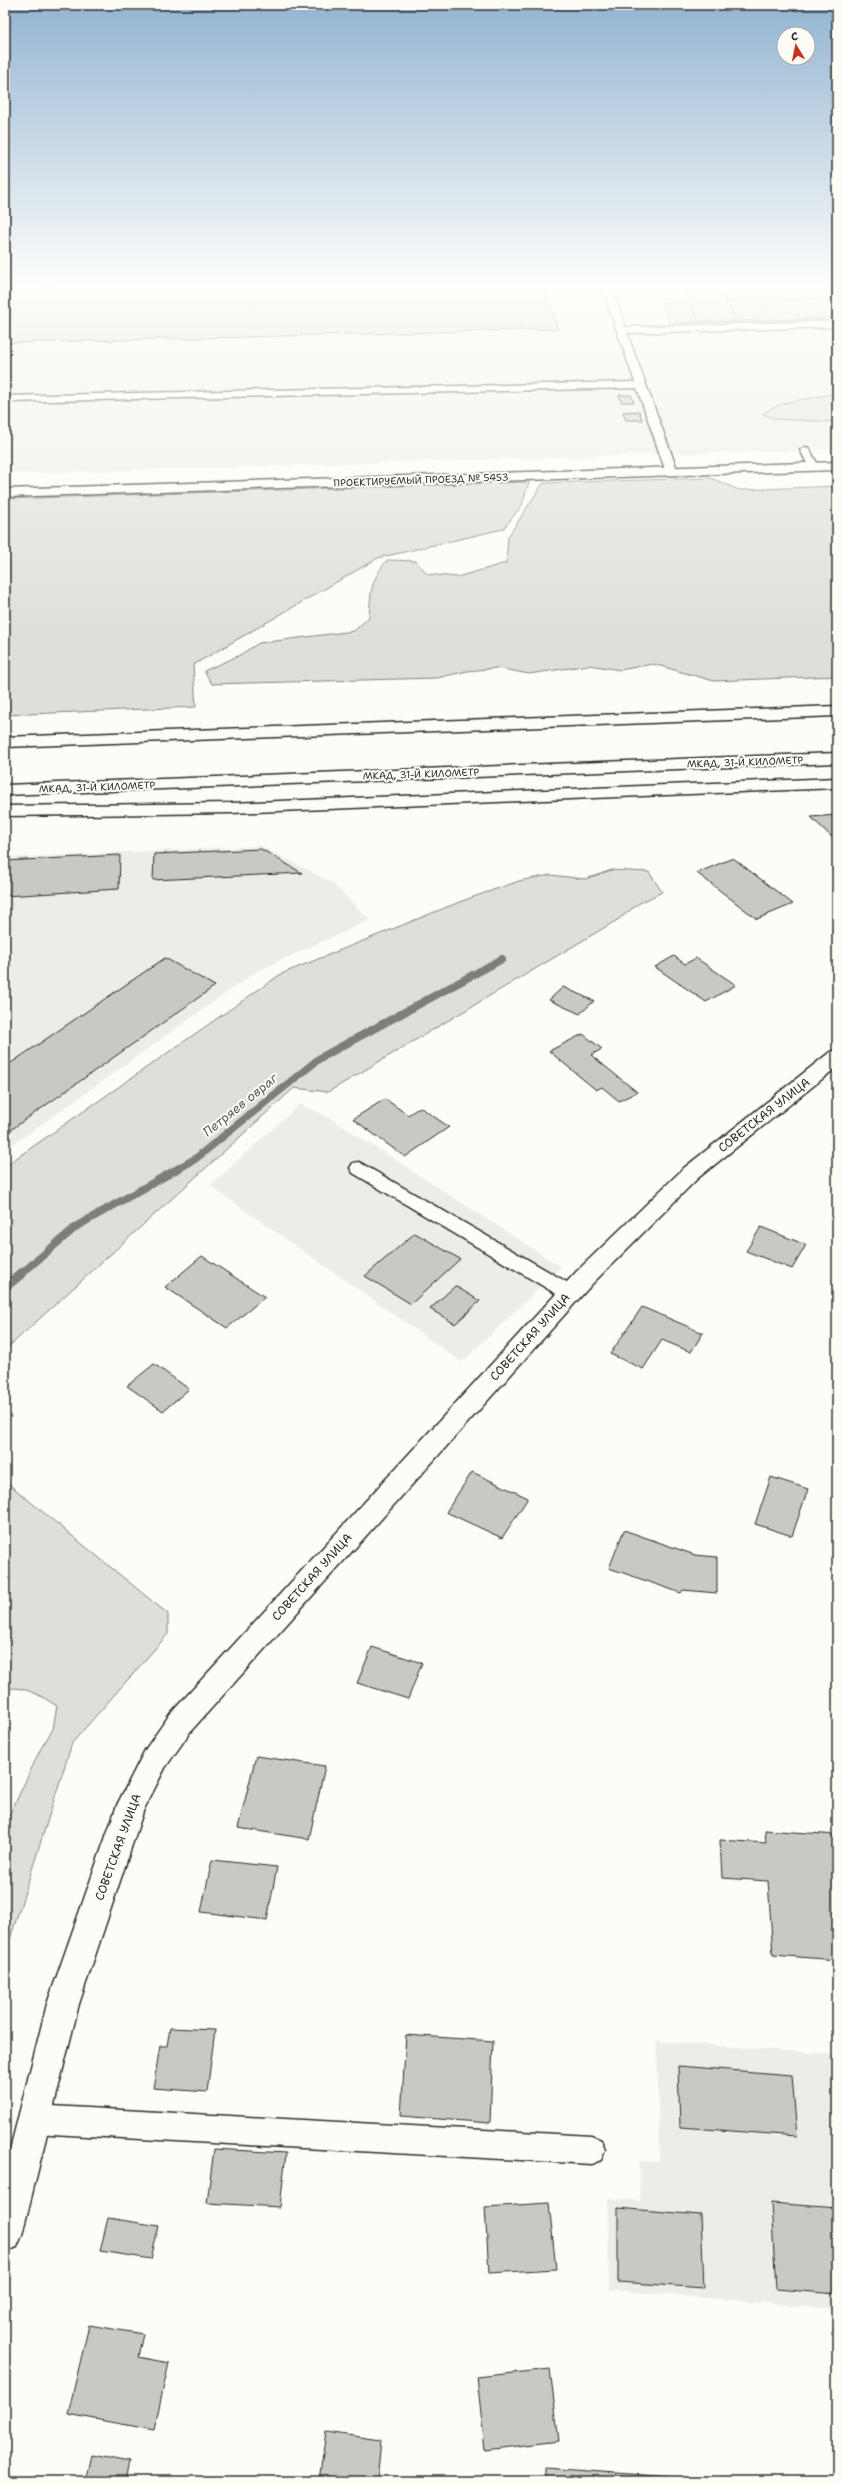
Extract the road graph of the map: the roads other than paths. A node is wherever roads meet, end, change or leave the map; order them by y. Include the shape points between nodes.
1 (647, 402) edge
2 (805, 450) dead end
3 (837, 466) edge
4 (814, 467) junction
5 (672, 472) junction
6 (5, 493) edge
7 (837, 711) edge
8 (5, 742) edge
9 (837, 758) edge
10 (837, 783) edge
11 (5, 790) edge
12 (5, 811) edge
13 (837, 1057) edge
14 (359, 1168) dead end
15 (570, 1293) junction
16 (34, 2119) junction
17 (591, 2150) dead end
18 (5, 2235) edge

1 - 5 lane
2 - 4 lane
3 - 4 main road, ПРОЕКТИРУЕМЫЙ ПРОЕЗД № 5453
4 - 5 main road, ПРОЕКТИРУЕМЫЙ ПРОЕЗД № 5453
5 - 6 main road, ПРОЕКТИРУЕМЫЙ ПРОЕЗД № 5453
7 - 8 main road
9 - 11 main road, МКАД, 31-Й КИЛОМЕТР
10 - 12 main road via 231,808
13 - 15 main road, СОВЕТСКАЯ УЛИЦА via 691,1173
14 - 15 lane
15 - 16 main road, СОВЕТСКАЯ УЛИЦА via 180,1723 155,1759 131,1805 63,2004
16 - 17 lane
16 - 18 main road, СОВЕТСКАЯ УЛИЦА

